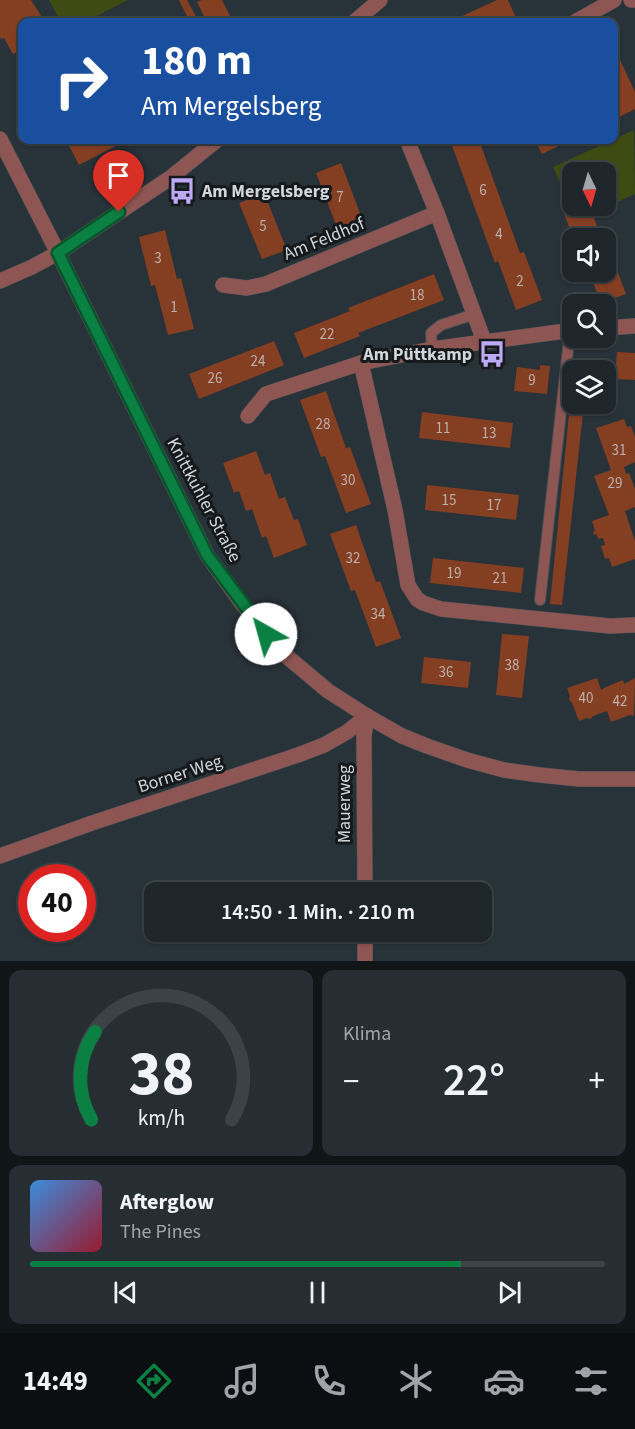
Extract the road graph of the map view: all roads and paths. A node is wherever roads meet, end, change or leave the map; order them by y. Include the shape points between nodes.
1 (380, 0) edge
2 (614, 0) edge
3 (359, 18) edge
4 (581, 18) edge
5 (0, 139) edge
6 (212, 144) edge
7 (409, 144) edge
8 (437, 213) junction
9 (58, 253) junction
10 (0, 281) edge
11 (223, 285) dead end
12 (475, 314) junction
13 (635, 326) edge
14 (616, 327) edge
15 (562, 331) edge
16 (484, 341) junction
17 (568, 348) edge
18 (432, 349) junction
19 (361, 363) junction
20 (248, 416) dead end
21 (540, 600) dead end
22 (635, 626) edge
23 (367, 716) junction
24 (635, 779) edge
25 (0, 856) edge
26 (365, 882) edge
27 (365, 942) edge
28 (365, 961) edge

1 - 3 street
2 - 4 street
5 - 9 street, Knittkuhler Straße
6 - 9 street via 170,178
7 - 8 street
8 - 11 street, Am Feldhof via 266,284 247,288
8 - 12 street
9 - 10 street
9 - 23 street, Knittkuhler Straße via 207,555 278,649 328,691
12 - 16 street
12 - 18 lane via 441,325 431,333
13 - 14 street
15 - 16 street
16 - 18 street
17 - 21 lane
18 - 19 street
19 - 20 street via 266,394
19 - 22 street via 408,585 417,599 441,609
23 - 24 street, Knittkuhler Straße via 410,740 504,770 579,779
23 - 25 street, Borner Weg via 347,732 298,755
23 - 26 street, Mauerweg
27 - 28 street

